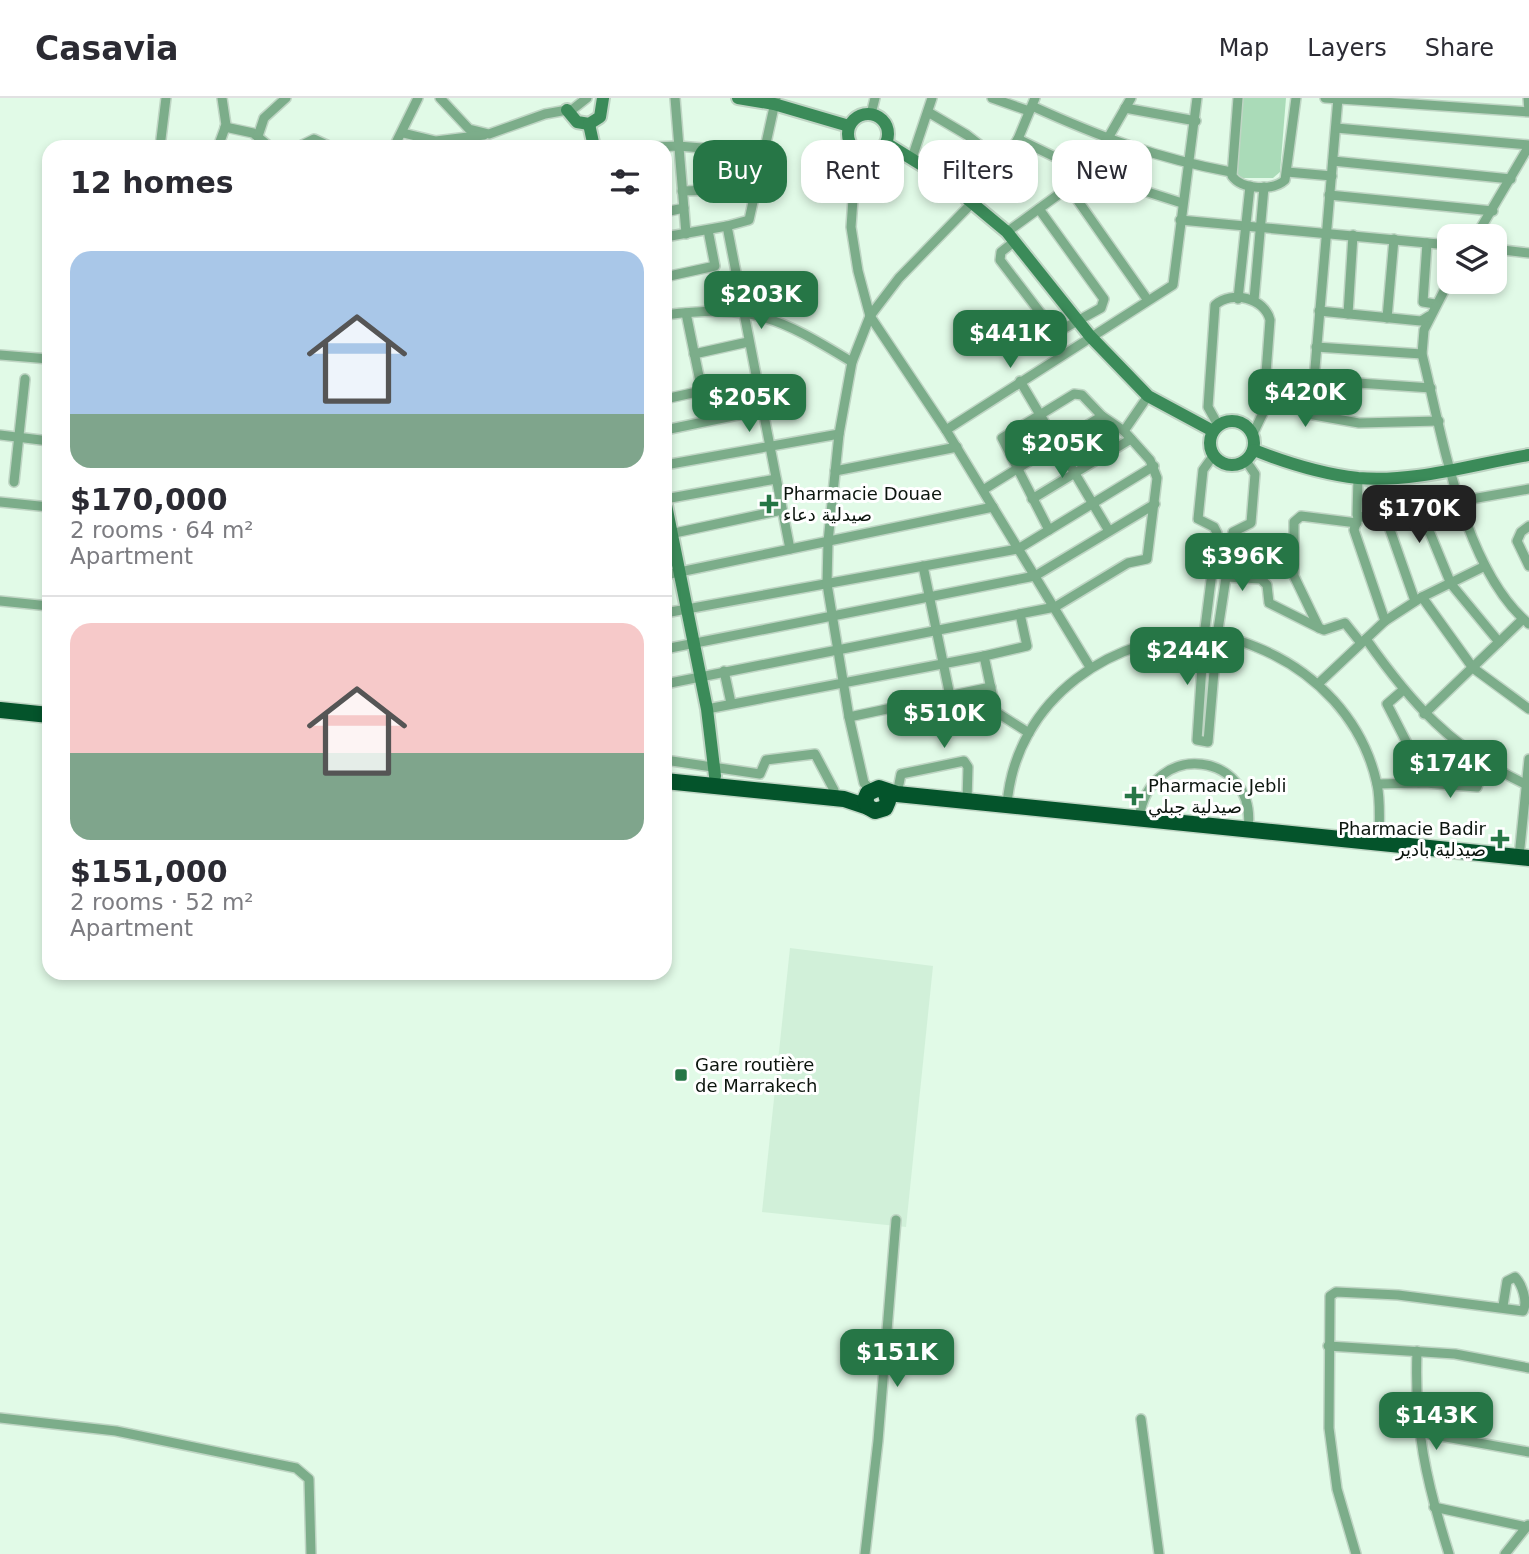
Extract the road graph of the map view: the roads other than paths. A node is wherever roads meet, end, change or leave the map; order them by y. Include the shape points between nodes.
1 (166, 98) edge
2 (222, 98) edge
3 (286, 98) edge
4 (418, 98) edge
5 (440, 98) edge
6 (587, 98) edge
7 (606, 98) edge
8 (675, 98) edge
9 (738, 98) edge
10 (875, 98) edge
11 (932, 98) edge
12 (992, 98) edge
13 (1131, 98) edge
14 (1198, 98) edge
15 (1238, 98) edge
16 (1296, 98) edge
17 (1325, 98) edge
18 (1528, 98) edge
19 (1338, 99) edge
20 (775, 101) edge
21 (1032, 105) edge
22 (1125, 108) junction
23 (566, 110) junction
24 (928, 112) junction
25 (1529, 112) edge
26 (871, 114) junction
27 (1196, 121) junction
28 (589, 124) junction
29 (849, 126) junction
30 (225, 127) junction
31 (1336, 128) junction
32 (403, 133) junction
33 (489, 134) junction
34 (258, 136) junction
35 (1018, 139) joint
36 (161, 140) edge
37 (220, 140) edge
38 (262, 140) edge
39 (398, 140) edge
40 (432, 140) edge
41 (444, 140) edge
42 (592, 140) edge
43 (766, 140) edge
44 (849, 140) edge
45 (887, 140) edge
46 (973, 140) edge
47 (1106, 140) edge
48 (1109, 140) edge
49 (672, 146) edge
50 (678, 146) junction
51 (1529, 146) edge
52 (693, 147) edge
53 (904, 153) edge
54 (1152, 153) edge
55 (1052, 156) edge
56 (912, 158) junction
57 (1334, 161) junction
58 (918, 162) edge
59 (1189, 164) junction
60 (1231, 172) junction
61 (1287, 172) junction
62 (1332, 176) junction
63 (1511, 179) junction
64 (1250, 186) junction
65 (1264, 187) junction
66 (682, 191) junction
67 (693, 191) edge
68 (1152, 193) edge
69 (1329, 195) junction
70 (1052, 200) edge
71 (1182, 202) junction
72 (753, 203) edge
73 (853, 203) edge
74 (972, 203) edge
75 (974, 203) edge
76 (1080, 203) edge
77 (684, 208) junction
78 (1039, 209) junction
79 (672, 211) edge
80 (1493, 211) junction
81 (1180, 220) junction
82 (1484, 224) edge
83 (1246, 225) junction
84 (727, 226) junction
85 (1261, 226) junction
86 (709, 230) junction
87 (1326, 232) junction
88 (687, 234) junction
89 (1353, 235) junction
90 (672, 236) edge
91 (1011, 237) junction
92 (1394, 239) junction
93 (1427, 243) junction
94 (1437, 244) edge
95 (1507, 250) edge
96 (1529, 253) edge
97 (733, 259) junction
98 (715, 262) junction
99 (672, 276) edge
100 (1441, 294) edge
101 (1147, 299) junction
102 (1238, 299) junction
103 (1254, 300) junction
104 (1423, 302) junction
105 (1435, 304) junction
106 (1319, 310) junction
107 (742, 312) junction
108 (672, 313) edge
109 (686, 313) junction
110 (1348, 314) junction
111 (870, 316) junction
112 (1387, 318) junction
113 (1425, 318) junction
114 (1078, 320) junction
115 (1090, 336) junction
116 (748, 342) junction
117 (1316, 347) junction
118 (694, 354) junction
119 (1422, 354) junction
120 (0, 355) edge
121 (42, 358) edge
122 (852, 362) junction
123 (26, 379) dead end
124 (756, 379) junction
125 (1314, 380) junction
126 (1020, 381) junction
127 (1430, 388) junction
128 (702, 391) junction
129 (1148, 396) junction
130 (672, 397) edge
131 (762, 410) junction
132 (1041, 413) junction
133 (1102, 415) junction
134 (1439, 421) junction
135 (1216, 428) junction
136 (672, 429) edge
137 (946, 430) junction
138 (1124, 431) junction
139 (839, 434) junction
140 (1253, 434) junction
141 (0, 435) edge
142 (19, 437) junction
143 (1131, 439) junction
144 (42, 440) edge
145 (1059, 444) junction
146 (769, 446) junction
147 (957, 447) junction
148 (1250, 455) junction
149 (1213, 456) junction
150 (1529, 456) edge
151 (672, 464) edge
152 (1154, 466) junction
153 (1016, 469) junction
154 (1452, 469) junction
155 (835, 471) junction
156 (1076, 473) junction
157 (1358, 478) junction
158 (776, 479) junction
159 (14, 482) dead end
160 (1529, 489) edge
161 (983, 490) junction
162 (672, 499) edge
163 (1032, 499) junction
164 (1460, 501) junction
165 (0, 502) edge
166 (1093, 503) junction
167 (1155, 504) junction
168 (42, 507) edge
169 (993, 507) junction
170 (782, 510) junction
171 (1357, 519) junction
172 (1388, 524) junction
173 (1529, 526) edge
174 (1049, 530) junction
175 (1109, 531) junction
176 (672, 533) edge
177 (828, 542) junction
178 (672, 548) edge
179 (790, 549) junction
180 (1018, 549) junction
181 (923, 566) junction
182 (1485, 566) junction
183 (1529, 566) edge
184 (679, 572) junction
185 (672, 574) edge
186 (1035, 576) junction
187 (1226, 577) junction
188 (827, 584) junction
189 (1451, 584) junction
190 (928, 597) junction
191 (1418, 599) junction
192 (0, 601) edge
193 (42, 605) edge
194 (686, 607) junction
195 (1055, 607) junction
196 (672, 611) edge
197 (1020, 614) junction
198 (830, 617) junction
199 (1385, 621) junction
200 (1526, 622) edge
201 (1319, 628) junction
202 (935, 632) junction
203 (1204, 636) junction
204 (1217, 636) junction
205 (1363, 641) junction
206 (1499, 642) junction
207 (694, 643) junction
208 (672, 648) edge
209 (837, 649) junction
210 (984, 656) junction
211 (942, 662) junction
212 (1090, 667) junction
213 (1474, 668) junction
214 (724, 671) junction
215 (700, 676) junction
216 (672, 682) edge
217 (1319, 683) junction
218 (843, 684) junction
219 (991, 687) junction
220 (1402, 691) junction
221 (950, 696) junction
222 (731, 703) junction
223 (994, 707) junction
224 (895, 708) junction
225 (707, 709) junction
226 (1529, 709) edge
227 (0, 710) edge
228 (42, 714) edge
229 (1424, 714) junction
230 (849, 717) junction
231 (1029, 733) junction
232 (1529, 759) edge
233 (672, 762) edge
234 (1485, 763) junction
235 (672, 771) edge
236 (715, 772) junction
237 (672, 782) edge
238 (1419, 783) junction
239 (1377, 784) junction
240 (1525, 785) junction
241 (834, 790) junction
242 (880, 796) junction
243 (967, 801) junction
244 (1007, 805) junction
245 (1139, 818) junction
246 (1248, 829) junction
247 (1379, 842) junction
248 (1526, 862) edge
249 (896, 1220) dead end
250 (1503, 1307) dead end
251 (1328, 1346) junction
252 (1417, 1351) junction
253 (1529, 1368) edge
254 (0, 1418) edge
255 (1141, 1419) dead end
256 (1418, 1432) junction
257 (1529, 1452) edge
258 (1434, 1507) junction
259 (1528, 1525) edge
260 (311, 1554) edge
261 (865, 1554) edge
262 (1159, 1554) edge
263 (1356, 1554) edge
264 (1449, 1554) edge
265 (1506, 1554) edge

1 - 36 street
2 - 30 street
3 - 34 street via 264,118
4 - 32 street
5 - 33 street via 469,129
6 - 23 street
7 - 28 street via 600,117
8 - 50 street
9 - 20 street
10 - 26 street
11 - 24 street
12 - 21 street
13 - 22 street
14 - 27 street
15 - 60 street
16 - 61 street
17 - 19 street
18 - 25 street
19 - 25 street
19 - 31 street
20 - 29 street
20 - 43 street
21 - 35 street
21 - 47 street
22 - 27 street
22 - 48 street
23 - 28 street via 577,122
23 - 33 street
24 - 46 street
24 - 56 street
26 - 29 street via 858,117
26 - 45 street via 886,125
27 - 59 street
28 - 42 street
29 - 44 street
30 - 34 street
30 - 37 street
31 - 51 street
31 - 57 street
32 - 39 street
32 - 40 street
33 - 41 street
34 - 38 street
35 - 55 street
49 - 50 street
50 - 52 street
50 - 66 street
51 - 63 street
53 - 56 street
54 - 59 street
56 - 58 street
57 - 62 street
57 - 63 street
59 - 60 street
59 - 71 street
60 - 64 street via 1237,183
61 - 62 street
61 - 65 street via 1283,183
62 - 69 street
63 - 80 street
64 - 65 street
64 - 83 street
65 - 85 street
66 - 67 street
66 - 77 street
68 - 71 street
69 - 80 street
69 - 87 street
70 - 78 street
71 - 81 street
72 - 84 street via 749,220
73 - 111 street via 858,271
74 - 111 street via 899,278
75 - 91 street
76 - 101 street
77 - 79 street
77 - 88 street
78 - 91 street
78 - 114 street via 1104,299 1101,307
80 - 82 street
81 - 83 street
81 - 101 street via 1173,285
83 - 85 street
83 - 102 street
84 - 86 street
84 - 97 street
85 - 87 street
85 - 103 street
86 - 88 street
86 - 98 street
87 - 89 street
87 - 106 street
88 - 90 street
89 - 92 street
89 - 110 street
91 - 114 street
91 - 114 street via 1000,260 1052,328 1061,330
92 - 93 street
92 - 112 street
93 - 94 street
93 - 104 street
95 - 96 street
97 - 98 street
97 - 107 street
98 - 99 street via 712,269
100 - 105 street
101 - 115 street
102 - 103 street
102 - 135 street via 1215,305 1208,407
103 - 140 street via 1267,309 1270,320 1263,412
104 - 105 street
104 - 113 street
105 - 113 street
106 - 110 street
106 - 117 street
107 - 109 street
107 - 116 street
107 - 122 street via 782,322
108 - 109 street
109 - 118 street
110 - 112 street
111 - 122 street
111 - 137 street
112 - 113 street
113 - 119 street
114 - 115 street
115 - 126 street
115 - 129 street
116 - 118 street
116 - 124 street
117 - 119 street
117 - 125 street
118 - 128 street
119 - 127 street
120 - 121 street
122 - 139 street
123 - 142 street
124 - 128 street
124 - 131 street
125 - 127 street
125 - 134 street via 1311,415 1359,423
126 - 132 street
126 - 137 street
127 - 134 street
128 - 130 street
129 - 135 street
129 - 138 street
131 - 136 street
131 - 146 street
132 - 133 street via 1078,394
132 - 145 street
132 - 153 street via 1002,438
133 - 138 street
133 - 145 street
134 - 154 street
135 - 140 street via 1238,421
135 - 149 street via 1209,443
137 - 147 street
138 - 143 street
139 - 146 street
139 - 155 street
140 - 148 street
141 - 142 street
142 - 144 street
142 - 159 street
143 - 152 street
143 - 156 street
145 - 153 street
145 - 156 street
146 - 151 street
146 - 158 street
147 - 155 street
147 - 161 street
148 - 149 street via 1232,466
148 - 157 street
148 - 187 street via 1255,474 1251,523 1234,531
149 - 203 street via 1203,470 1198,519 1217,530
150 - 154 street
152 - 166 street
152 - 167 street
153 - 161 street
153 - 163 street
154 - 157 street
154 - 164 street
155 - 177 street
156 - 163 street
156 - 166 street
157 - 171 street
158 - 162 street
158 - 170 street
160 - 164 street
161 - 169 street
163 - 174 street
164 - 182 street
165 - 168 street
166 - 174 street
166 - 175 street
167 - 175 street
167 - 195 street via 1147,559 1128,563
169 - 177 street
169 - 180 street
170 - 176 street
170 - 179 street
171 - 172 street
171 - 199 street via 1353,530
171 - 201 street via 1301,516 1294,522 1294,576
172 - 189 street via 1415,523 1427,530
172 - 191 street
173 - 183 street via 1517,541
174 - 180 street
175 - 186 street
177 - 179 street
177 - 188 street
178 - 184 street
179 - 184 street
180 - 181 street
180 - 186 street
181 - 188 street
181 - 190 street
182 - 189 street
182 - 200 street
184 - 185 street
184 - 194 street
186 - 190 street
186 - 195 street
187 - 201 street via 1263,581 1269,603
187 - 204 street
188 - 194 street
188 - 198 street
189 - 191 street
189 - 206 street
190 - 198 street
190 - 202 street
191 - 199 street
191 - 213 street
192 - 193 street
194 - 196 street
194 - 207 street
195 - 197 street
195 - 212 street
197 - 202 street
197 - 210 street via 1027,646
198 - 207 street
198 - 209 street
199 - 205 street
200 - 206 street
201 - 205 street via 1324,631 1345,623
202 - 209 street
202 - 211 street
203 - 204 street
203 - 204 street via 1197,740 1208,742
203 - 212 street via 1126,649
204 - 217 street via 1276,655
205 - 217 street
205 - 220 street
206 - 213 street
207 - 208 street
207 - 215 street
209 - 214 street
209 - 218 street
210 - 211 street
210 - 219 street
211 - 218 street
211 - 221 street
212 - 231 street via 1060,692
213 - 226 street
213 - 229 street
214 - 215 street
214 - 222 street
215 - 216 street
215 - 225 street
217 - 239 street via 1350,721
218 - 222 street
218 - 230 street
219 - 221 street
219 - 223 street
220 - 229 street
220 - 238 street via 1387,704 1410,749
221 - 224 street
222 - 225 street
223 - 224 street via 904,726
223 - 231 street via 1001,718
224 - 230 street
225 - 236 street
227 - 228 highway
229 - 234 street
230 - 242 street via 864,783
231 - 244 street
232 - 240 street
233 - 236 street
234 - 238 street via 1477,787
234 - 240 street
235 - 236 highway
236 - 241 highway
236 - 241 street via 760,774 766,760 812,753 820,758
237 - 242 highway via 844,799
238 - 239 street
239 - 247 street
240 - 248 street
241 - 242 highway
242 - 243 highway
242 - 243 street via 901,774 964,761 968,767
242 - 248 highway via 897,803
243 - 244 highway
244 - 245 highway
245 - 246 highway
245 - 246 street via 1144,795 1160,775 1174,767 1200,764 1216,768 1237,784 1248,808
246 - 247 highway
247 - 248 highway
249 - 261 street
250 - 251 street via 1336,1292 1329,1298
251 - 252 street
251 - 263 street via 1333,1466
252 - 253 street
252 - 256 street
254 - 260 street via 116,1431 296,1468 309,1479
255 - 262 street
256 - 257 street
256 - 258 street
258 - 259 street
258 - 264 street
259 - 265 street

